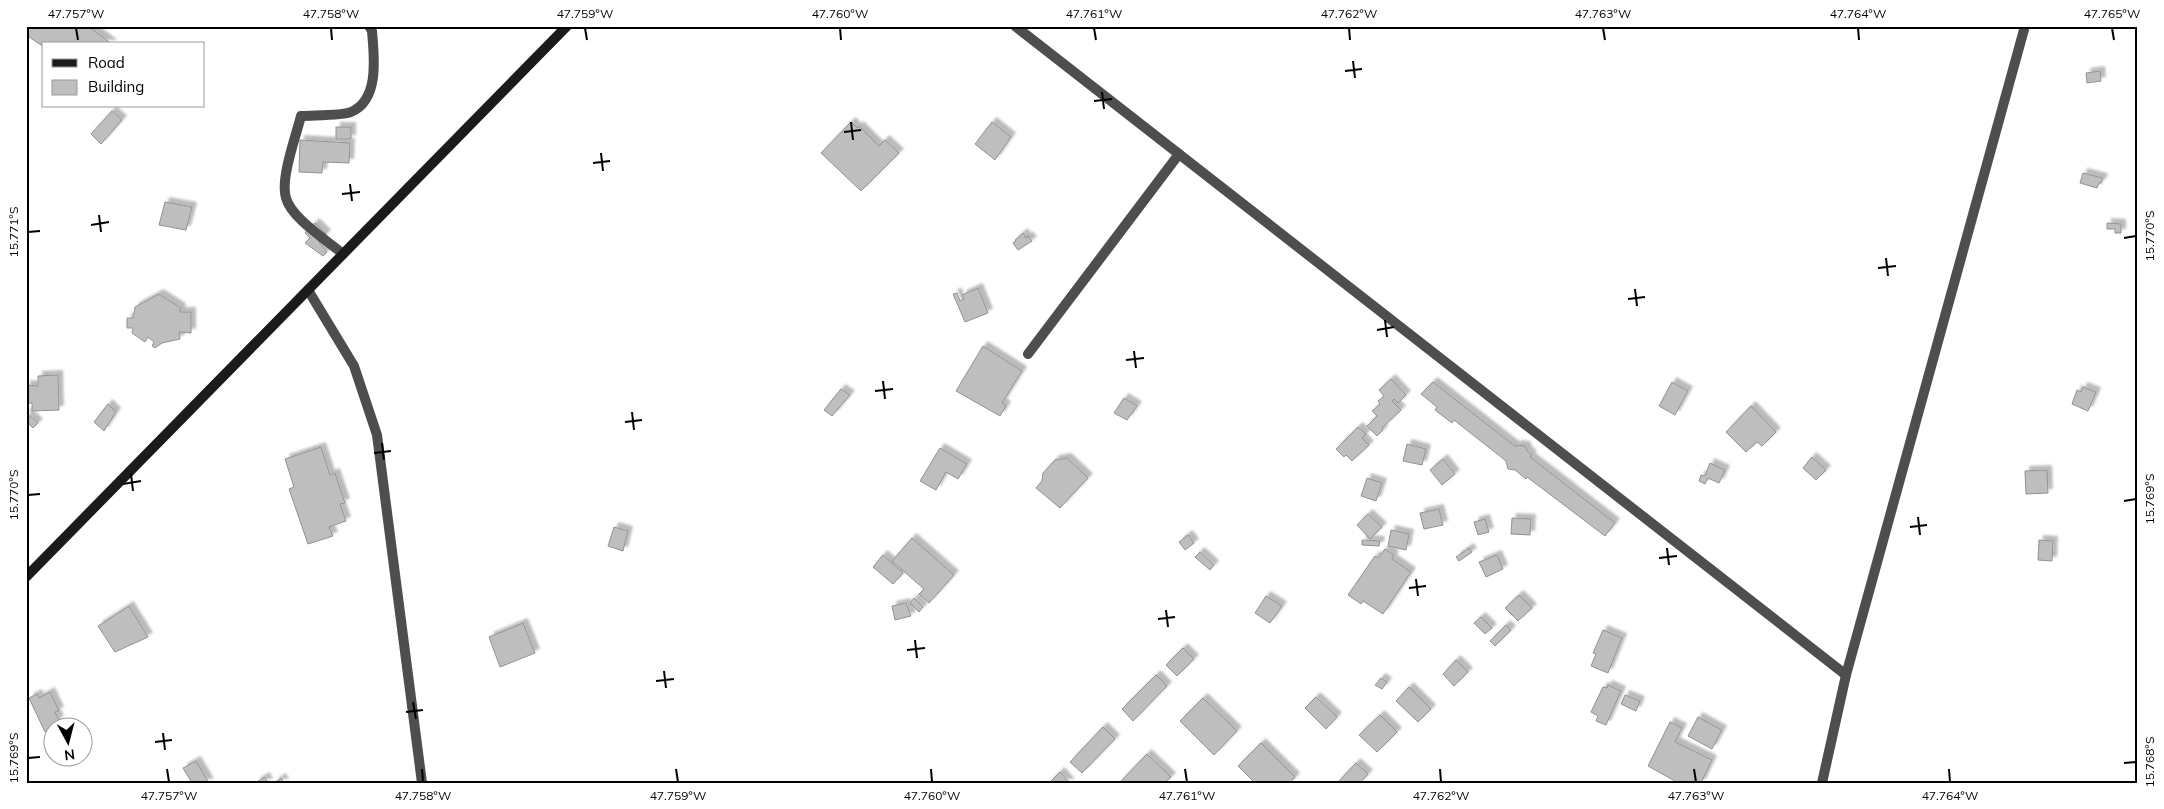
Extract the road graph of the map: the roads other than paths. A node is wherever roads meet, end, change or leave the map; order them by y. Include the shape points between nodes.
1 (369, 26) edge
2 (566, 26) edge
3 (1015, 26) edge
4 (2025, 26) edge
5 (1179, 154) junction
6 (343, 254) junction
7 (308, 290) junction
8 (1028, 354) dead end
9 (26, 577) edge
10 (1846, 675) junction
11 (422, 783) edge
12 (1822, 783) edge

1 - 6 street via 375,72 364,103 350,113 301,116 284,186 286,200 296,215
2 - 6 street
3 - 5 street
4 - 10 street
5 - 8 street
5 - 10 street
6 - 7 street
7 - 9 street
7 - 11 street via 354,366 377,435
10 - 12 street

